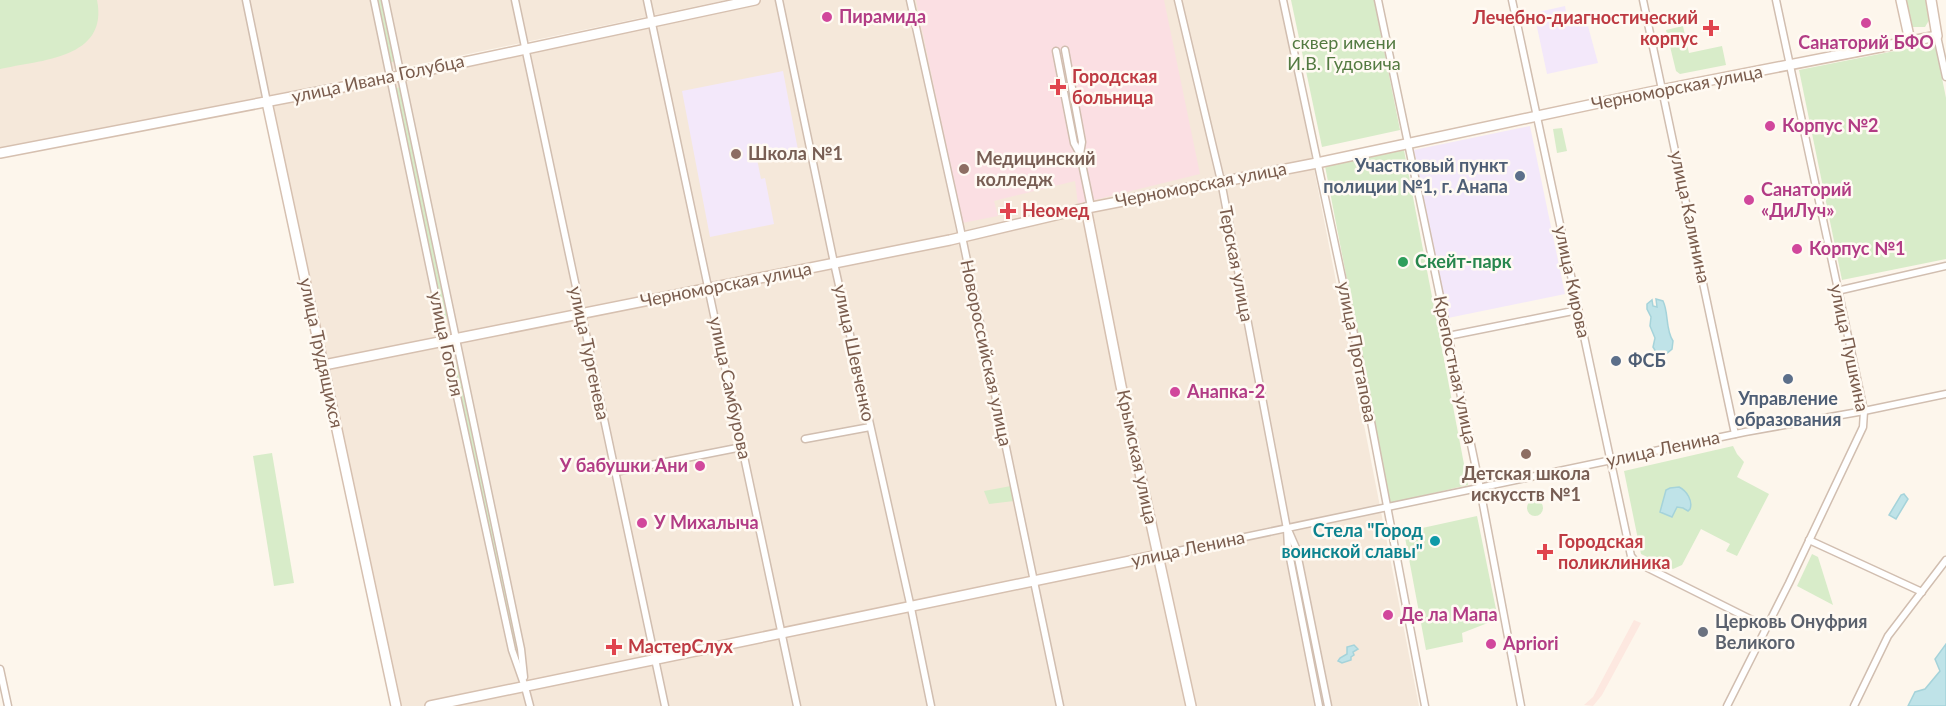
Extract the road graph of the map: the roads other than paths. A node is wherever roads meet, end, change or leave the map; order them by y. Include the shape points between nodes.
1 (246, 0) edge
2 (374, 0) edge
3 (385, 0) edge
4 (515, 0) edge
5 (648, 0) edge
6 (755, 0) edge
7 (778, 0) edge
8 (910, 0) edge
9 (1178, 0) edge
10 (1282, 0) edge
11 (1378, 0) edge
12 (1512, 0) edge
13 (1643, 0) edge
14 (1776, 0) edge
15 (1901, 0) edge
16 (1931, 0) edge
17 (652, 23) junction
18 (1937, 36) junction
19 (1910, 41) junction
20 (525, 48) junction
21 (1065, 50) dead end
22 (1056, 51) dead end
23 (1791, 66) junction
24 (395, 76) junction
25 (1946, 77) edge
26 (1664, 90) junction
27 (267, 102) junction
28 (1537, 117) junction
29 (1409, 144) junction
30 (0, 153) edge
31 (1080, 154) junction
32 (1317, 163) junction
33 (1221, 181) junction
34 (1088, 208) junction
35 (962, 237) junction
36 (834, 263) junction
37 (1946, 266) edge
38 (708, 288) junction
39 (1838, 291) junction
40 (1578, 310) junction
41 (581, 315) junction
42 (1448, 336) junction
43 (457, 339) junction
44 (445, 341) junction
45 (324, 365) junction
46 (1946, 394) edge
47 (1864, 411) junction
48 (870, 427) junction
49 (1735, 434) junction
50 (805, 439) dead end
51 (742, 447) junction
52 (1610, 461) junction
53 (615, 472) junction
54 (1479, 488) junction
55 (1388, 508) junction
56 (1287, 529) junction
57 (1809, 540) junction
58 (1159, 555) junction
59 (1946, 560) edge
60 (1035, 581) junction
61 (1922, 592) junction
62 (911, 608) junction
63 (1766, 627) junction
64 (782, 632) junction
65 (655, 659) junction
66 (0, 669) edge
67 (525, 687) junction
68 (8, 706) edge
69 (396, 706) edge
70 (429, 706) edge
71 (530, 706) edge
72 (664, 706) edge
73 (797, 706) edge
74 (931, 706) edge
75 (1060, 706) edge
76 (1191, 706) edge
77 (1319, 706) edge
78 (1328, 706) edge
79 (1425, 706) edge
80 (1521, 706) edge
81 (1727, 706) edge
82 (1854, 706) edge

1 - 27 street, улица Трудящихся
2 - 24 street, улица Гоголя
3 - 24 street, улица Гоголя
4 - 20 street, улица Тургенева
5 - 17 street, улица Самбурова
6 - 17 street, улица Ивана Голубца
7 - 36 street, улица Шевченко
8 - 35 street, Новороссийская улица
9 - 33 street, Терская улица
10 - 32 street, улица Протапова
11 - 29 street, Крепостная улица
12 - 28 street, улица Кирова
13 - 26 street, улица Калинина
14 - 23 street, улица Пушкина
15 - 19 street
16 - 18 street
17 - 20 street, улица Ивана Голубца
17 - 38 street, улица Самбурова
18 - 19 street, Черноморская улица
18 - 25 street
19 - 23 street, Черноморская улица
20 - 24 street, улица Ивана Голубца
20 - 41 street, улица Тургенева
21 - 31 street, Крымская улица via 1082,142
22 - 31 street via 1074,143
23 - 26 street, Черноморская улица
23 - 39 street, улица Пушкина
24 - 27 street, улица Ивана Голубца
24 - 43 street, улица Гоголя
24 - 44 street, улица Гоголя
26 - 28 street, Черноморская улица
26 - 49 street, улица Калинина
27 - 30 street, улица Ивана Голубца
27 - 45 street, улица Трудящихся
28 - 29 street, Черноморская улица
28 - 40 street, улица Кирова
29 - 32 street, Черноморская улица
29 - 42 street, Крепостная улица
31 - 34 street, Крымская улица
32 - 33 street, Черноморская улица
32 - 55 street, улица Протапова
33 - 34 street, Черноморская улица
33 - 56 street, Терская улица
34 - 35 street, Черноморская улица
34 - 58 street, Крымская улица via 1121,386
35 - 36 street, Черноморская улица
35 - 60 street, Новороссийская улица
36 - 38 street, Черноморская улица
36 - 48 street, улица Шевченко
37 - 39 street
38 - 41 street, Черноморская улица
38 - 51 street, улица Самбурова
39 - 47 street, улица Пушкина
40 - 42 street
40 - 52 street, улица Кирова
41 - 43 street, Черноморская улица
41 - 53 street, улица Тургенева
42 - 54 street, Крепостная улица
43 - 44 street, Черноморская улица
43 - 67 street, улица Гоголя via 521,649
44 - 45 street, Черноморская улица
44 - 67 street, улица Гоголя via 512,650
45 - 69 street, улица Трудящихся
46 - 47 street, улица Ленина
47 - 49 street, улица Ленина
47 - 57 street, улица Пушкина via 1863,427
48 - 50 street
48 - 62 street, улица Шевченко
49 - 52 street, улица Ленина
51 - 53 street
51 - 64 street, улица Самбурова
52 - 54 street, улица Ленина
52 - 63 street, улица Кирова via 1630,556
53 - 65 street, улица Тургенева
54 - 55 street, улица Ленина
54 - 80 street, Крепостная улица
55 - 56 street, улица Ленина
55 - 79 street, улица Протапова
56 - 58 street, улица Ленина
56 - 77 street, Терская улица
56 - 78 street, Терская улица via 1296,548
57 - 61 street
57 - 63 street, улица Пушкина
58 - 60 street, улица Ленина
58 - 76 street, Крымская улица
59 - 61 street
60 - 62 street, улица Ленина
60 - 75 street, Новороссийская улица
61 - 82 street via 1888,636
62 - 64 street, улица Ленина
62 - 74 street, улица Шевченко
63 - 81 street, улица Пушкина
64 - 65 street, улица Ленина
64 - 73 street, улица Самбурова
65 - 67 street, улица Ленина
65 - 72 street, улица Тургенева
66 - 68 street
67 - 70 street, улица Ленина
67 - 71 street, улица Гоголя

